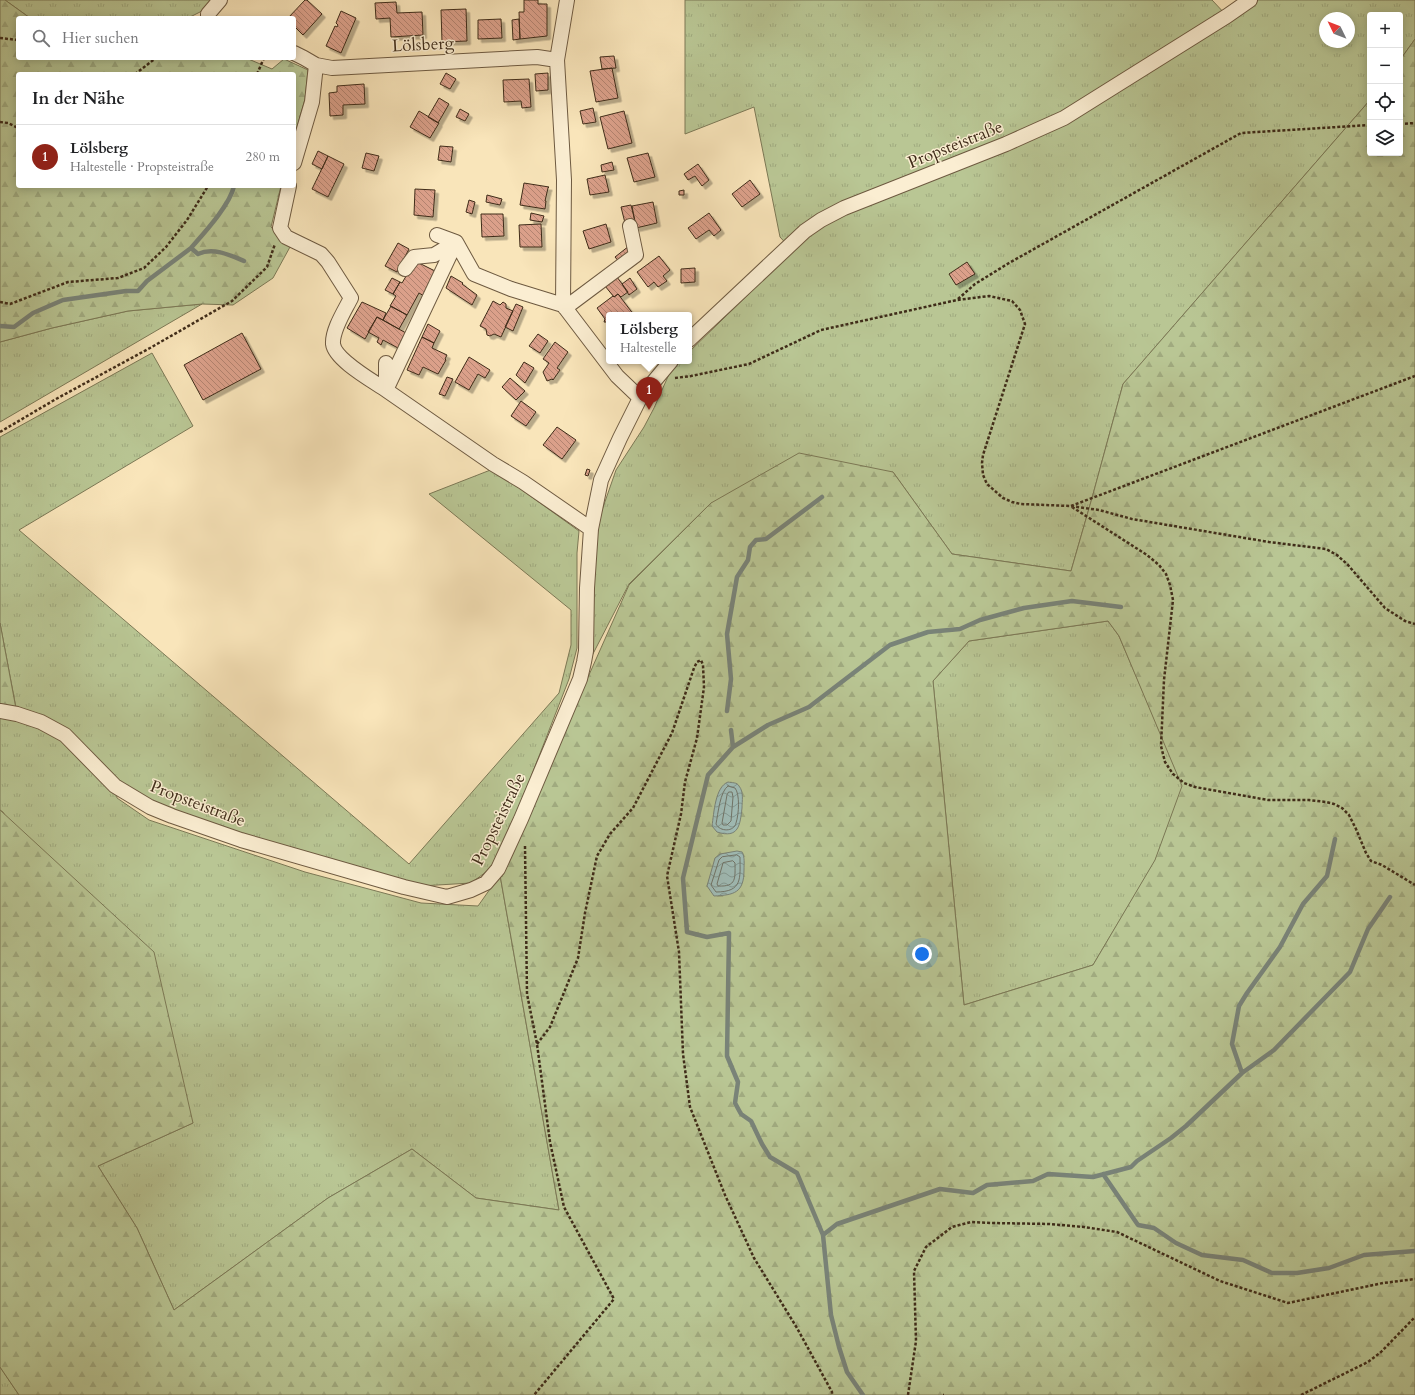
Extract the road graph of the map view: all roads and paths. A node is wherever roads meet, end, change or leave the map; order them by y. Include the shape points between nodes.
1 (220, 0) edge
2 (567, 0) edge
3 (1250, 0) edge
4 (208, 16) edge
5 (0, 38) edge
6 (16, 40) edge
7 (296, 54) edge
8 (153, 60) edge
9 (263, 60) edge
10 (557, 60) junction
11 (316, 65) junction
12 (138, 72) edge
13 (258, 72) edge
14 (0, 122) edge
15 (1415, 123) edge
16 (1403, 124) edge
17 (1367, 126) edge
18 (16, 127) edge
19 (296, 156) edge
20 (207, 188) edge
21 (289, 188) edge
22 (630, 226) dead end
23 (280, 228) junction
24 (437, 235) dead end
25 (456, 242) junction
26 (405, 269) dead end
27 (957, 300) junction
28 (0, 302) edge
29 (564, 306) junction
30 (692, 337) edge
31 (606, 361) edge
32 (386, 363) dead end
33 (608, 364) edge
34 (668, 364) edge
35 (1415, 376) edge
36 (654, 380) junction
37 (386, 390) junction
38 (640, 398) junction
39 (0, 432) edge
40 (1070, 506) junction
41 (591, 529) junction
42 (1415, 624) edge
43 (0, 711) edge
44 (521, 819) junction
45 (1415, 885) edge
46 (537, 1044) junction
47 (1415, 1280) edge
48 (1415, 1317) edge
49 (534, 1395) edge
50 (832, 1395) edge
51 (908, 1395) edge
52 (1300, 1395) edge

1 - 4 street
2 - 10 street
3 - 30 street, Propsteistraße via 1064,118 1006,144 844,208 821,220 805,231
5 - 6 path
7 - 11 street, Lölsberg
8 - 12 path
9 - 13 path
10 - 11 street, Lölsberg via 537,57 332,68
10 - 29 street via 564,180
11 - 19 street via 312,102
14 - 18 path
15 - 16 path
17 - 27 path via 1241,133 1009,263 975,284
20 - 28 path via 187,220 144,268 118,278 68,282 10,304
21 - 23 street
22 - 29 street via 636,255
23 - 37 street via 286,237 321,254 328,262 351,298 334,333 333,344 338,354 350,365
23 - 39 path via 267,267 232,301
24 - 25 street
25 - 26 street via 434,254 414,257
25 - 29 street via 474,274
25 - 37 street
27 - 36 path via 821,330 749,364 691,376
27 - 40 path via 989,296 1012,301 1020,310 1025,324 983,455 983,474 987,484 1003,498 1016,503
29 - 31 street
32 - 37 street
33 - 38 street
34 - 36 street, Propsteistraße
35 - 40 path
36 - 38 street, Propsteistraße
37 - 41 street
38 - 41 street, Propsteistraße via 601,480
40 - 42 path via 1269,542 1326,549 1348,564 1385,608 1405,621
40 - 45 path via 1146,555 1166,574 1173,600 1164,680 1161,746 1165,762 1173,774 1184,783 1195,787 1268,800 1334,804 1349,815 1371,861
41 - 44 street, Propsteistraße via 584,662 580,679
43 - 44 street, Propsteistraße via 40,722 65,735 115,786 150,807 241,840 447,897 486,883 498,869
44 - 46 path via 525,852 527,994
46 - 49 path via 550,1142 564,1207 614,1299
46 - 50 path via 550,1026 578,958 597,856 610,834 633,808 672,733 694,668 701,660 704,687 697,738 685,782 681,814 667,876 679,952 683,1054 690,1107 754,1258 797,1328
47 - 51 path via 1383,1283 1288,1303 1220,1281 1117,1232 1050,1224 971,1222 952,1227 926,1247 914,1271 916,1341
48 - 52 path via 1368,1362

